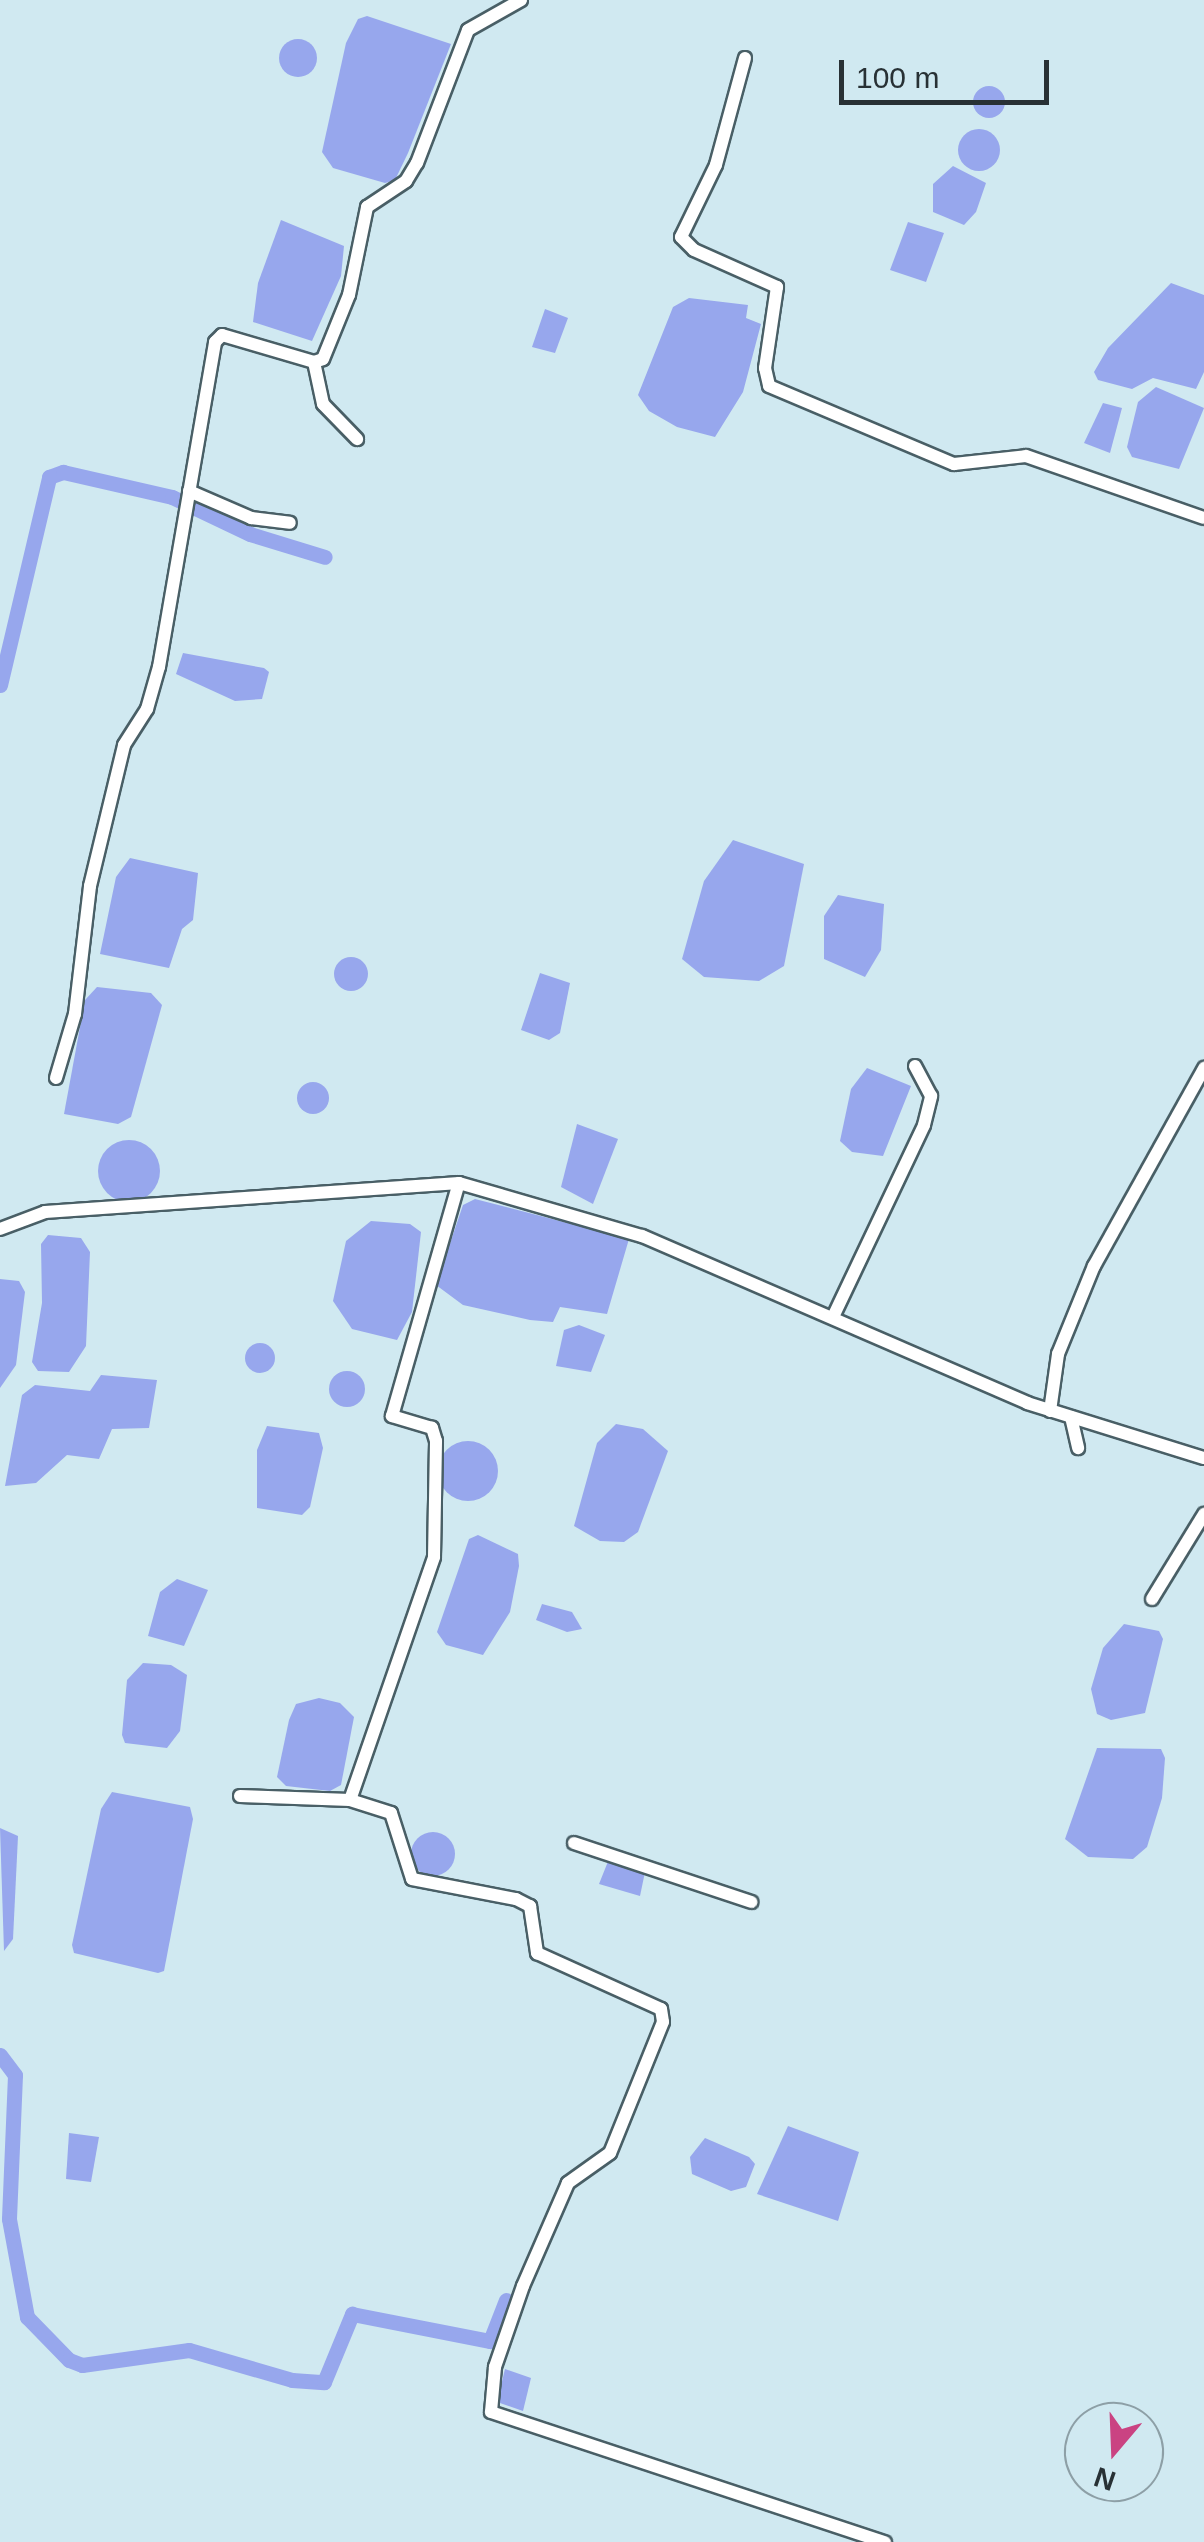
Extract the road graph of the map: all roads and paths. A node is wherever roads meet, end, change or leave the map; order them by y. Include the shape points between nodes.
1 (521, 0) edge
2 (745, 58) dead end
3 (314, 362) junction
4 (357, 439) dead end
5 (188, 492) junction
6 (1204, 518) edge
7 (290, 523) dead end
8 (915, 1066) dead end
9 (1204, 1068) edge
10 (56, 1078) dead end
11 (458, 1183) junction
12 (0, 1230) edge
13 (833, 1316) junction
14 (1050, 1410) junction
15 (1071, 1417) junction
16 (1078, 1448) dead end
17 (1204, 1458) edge
18 (1204, 1514) edge
19 (1152, 1599) dead end
20 (240, 1796) dead end
21 (350, 1800) junction
22 (574, 1843) dead end
23 (752, 1902) dead end
24 (885, 2542) edge

1 - 3 street via 468,30 417,163 406,181 367,208 350,294 334,337
2 - 6 street via 716,165 680,237 694,250 777,287 768,386 954,464 968,468 1026,456
3 - 4 street via 323,404
3 - 5 street via 222,335 214,342
5 - 7 street via 251,518
5 - 10 street via 159,667 146,709 124,745 87,904 76,1014
8 - 13 street via 931,1096 924,1125
9 - 14 street via 1094,1266 1058,1354
11 - 12 street via 45,1212
11 - 13 street via 642,1236
11 - 21 street via 392,1416 421,1422 436,1441 434,1557
13 - 14 street
14 - 15 street
15 - 16 street
15 - 17 street
18 - 19 street
20 - 21 street
21 - 24 street via 391,1813 412,1879 530,1906 537,1953 662,2009 664,2022 610,2153 568,2183 523,2286 496,2367 491,2412
22 - 23 street

